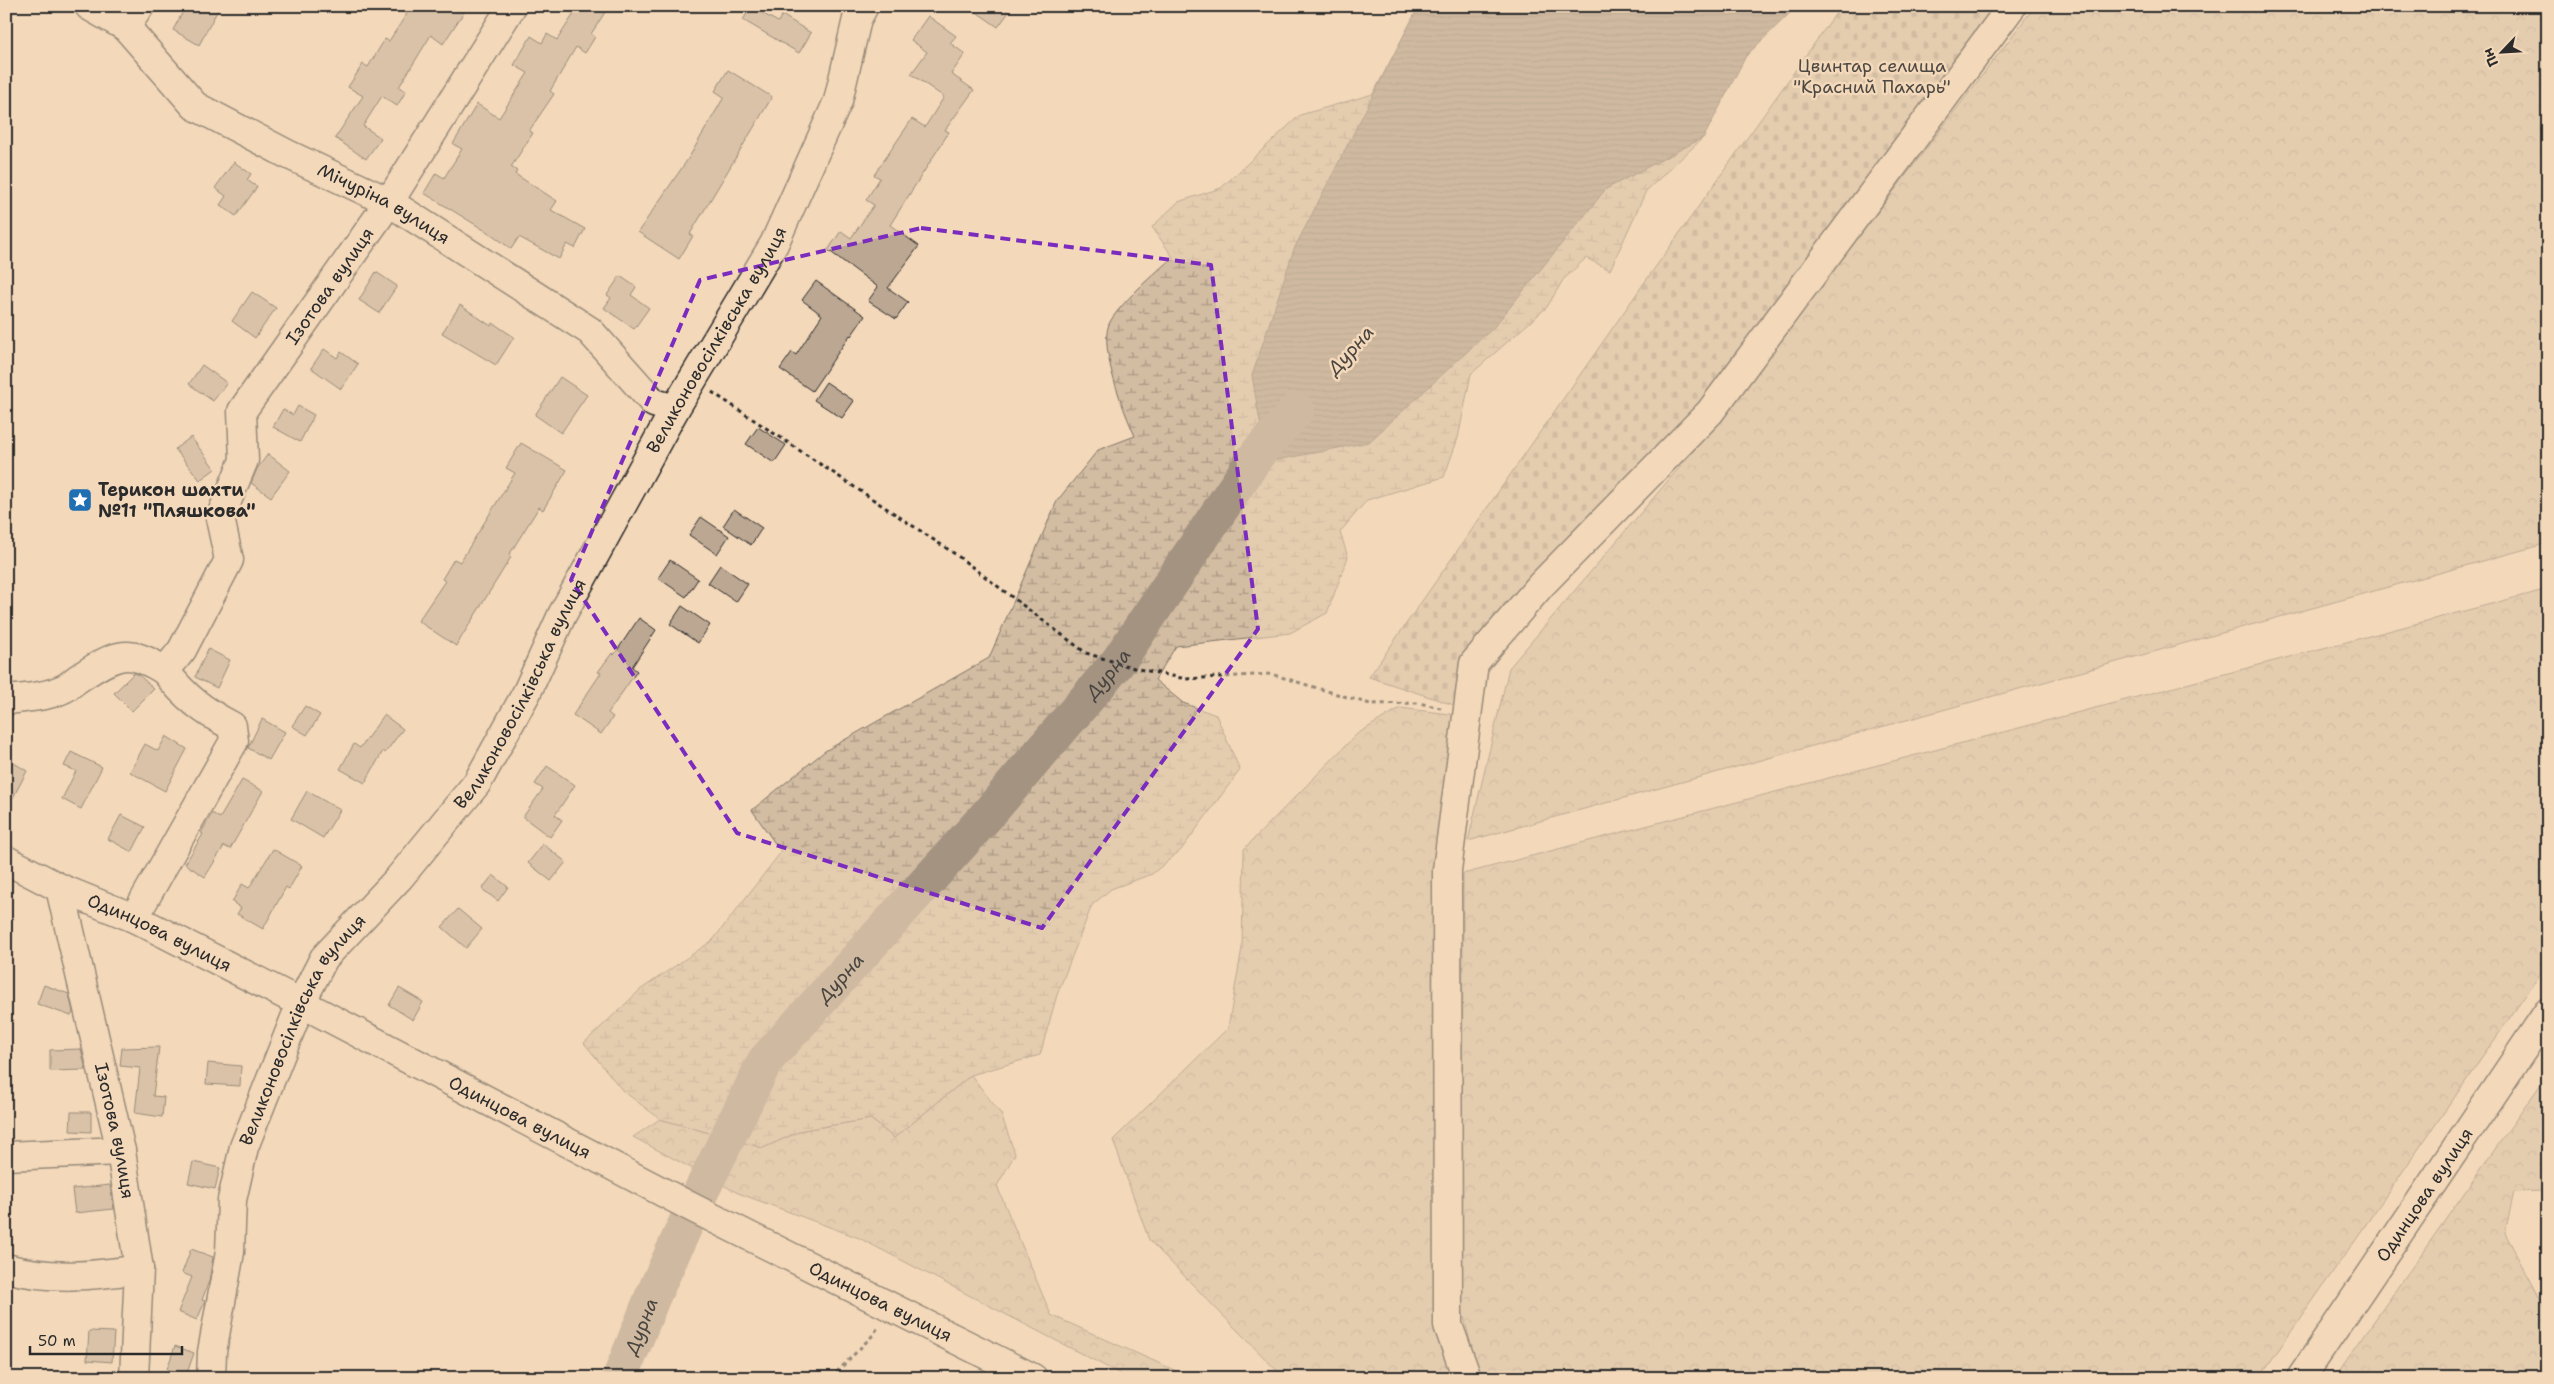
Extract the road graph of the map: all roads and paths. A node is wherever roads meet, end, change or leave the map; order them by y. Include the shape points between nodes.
1 (89, 6) edge
2 (512, 6) edge
3 (864, 6) edge
4 (2012, 6) edge
5 (133, 16) edge
6 (389, 202) junction
7 (693, 379) junction
8 (675, 409) junction
9 (165, 671) junction
10 (6, 700) edge
11 (1467, 714) junction
12 (6, 860) edge
13 (60, 888) junction
14 (134, 918) junction
15 (301, 1003) junction
16 (2548, 1012) edge
17 (121, 1151) junction
18 (6, 1156) edge
19 (6, 1268) edge
20 (139, 1269) junction
21 (892, 1307) junction
22 (134, 1378) edge
23 (211, 1378) edge
24 (831, 1378) edge
25 (1033, 1378) edge
26 (1467, 1378) edge
27 (2302, 1378) edge

1 - 5 street, Мічуріна вулиця
2 - 6 street, Ізотова вулиця
3 - 7 street, Великоновосілківська вулиця via 857,19 838,101 774,244
4 - 11 street via 1710,412 1541,585 1474,663
5 - 6 street, Мічуріна вулиця via 195,106
6 - 8 street, Мічуріна вулиця via 590,331 654,403
6 - 9 street, Ізотова вулиця via 242,411 244,460 220,518 229,560 182,650
7 - 8 street, Великоновосілківська вулиця
7 - 11 path via 955,554 1086,653 1186,679 1271,674 1370,704 1419,703
8 - 15 street, Великоновосілківська вулиця via 562,615 526,692 477,783 400,878 324,958
9 - 10 street via 148,660 124,654 100,664 64,689
9 - 14 street via 202,710 232,726 234,741
11 - 26 street via 1448,870 1448,1325
12 - 13 street, Одинцова вулиця
13 - 14 street, Одинцова вулиця
13 - 17 street, Ізотова вулиця
14 - 15 street, Одинцова вулиця
15 - 21 street, Одинцова вулиця via 684,1203
15 - 23 street, Великоновосілківська вулиця via 244,1147 232,1200 230,1252 212,1352
16 - 27 street, Одинцова вулиця
17 - 18 street
17 - 20 street, Ізотова вулиця
19 - 20 street via 24,1273 90,1277
20 - 22 street, Ізотова вулиця
21 - 24 path via 873,1335
21 - 25 street, Одинцова вулиця

